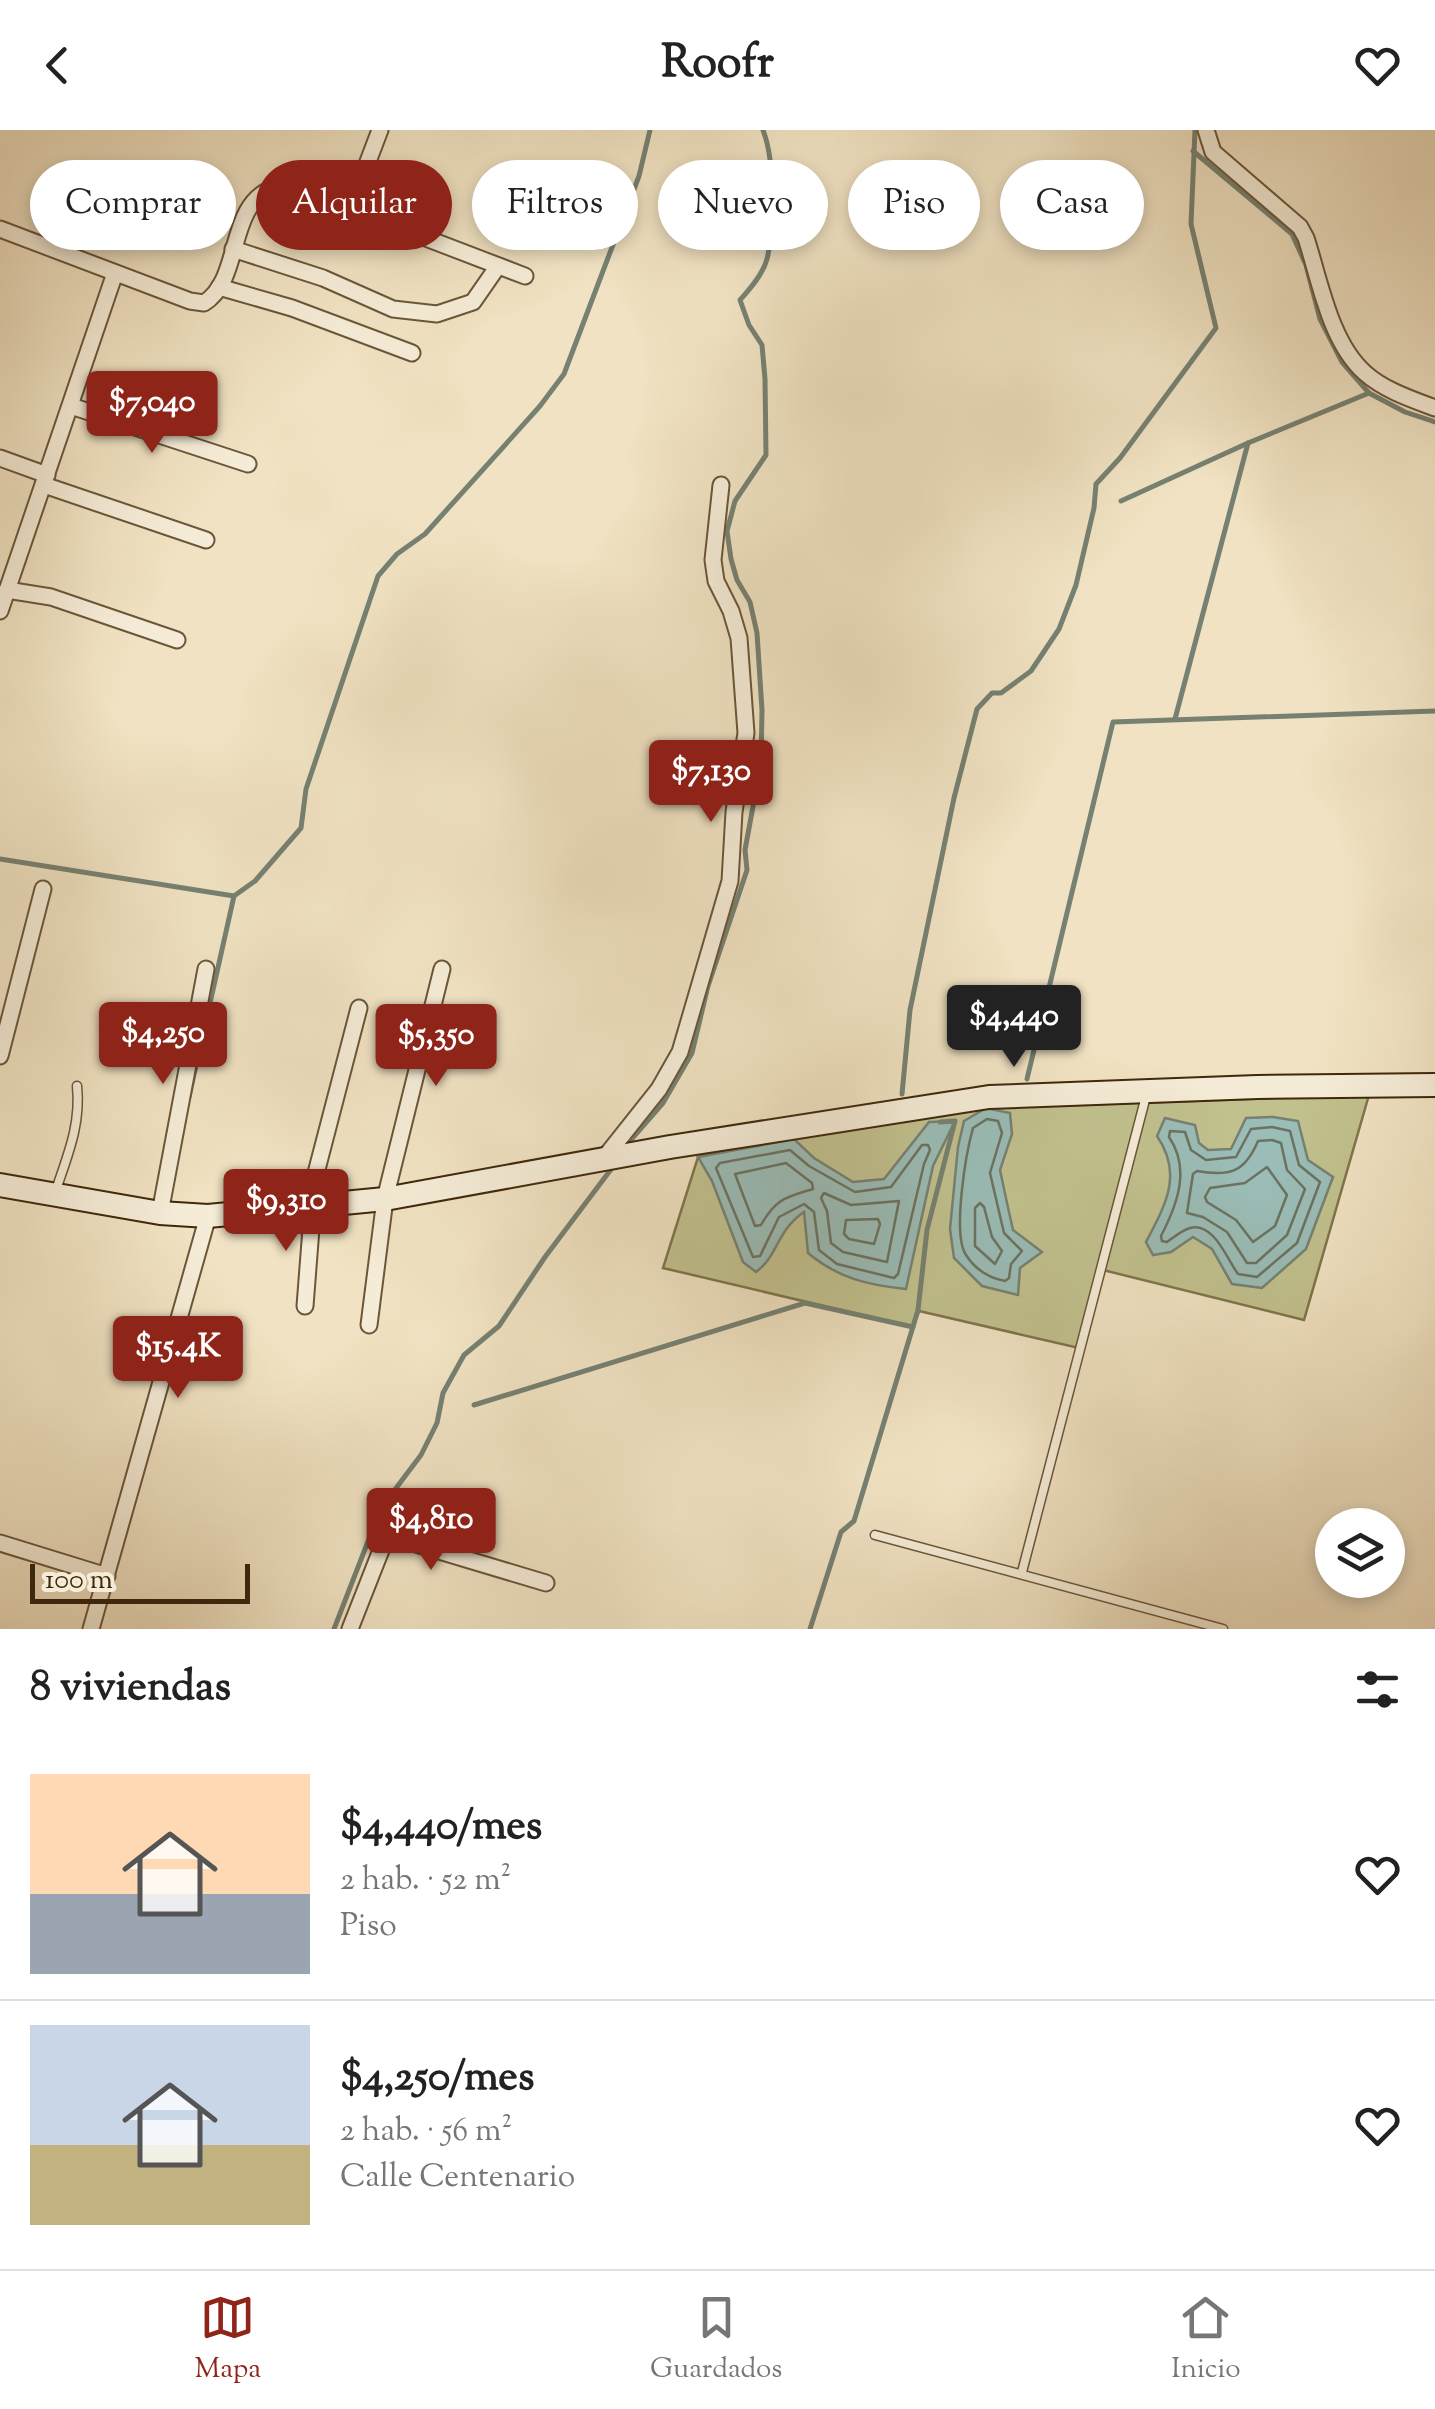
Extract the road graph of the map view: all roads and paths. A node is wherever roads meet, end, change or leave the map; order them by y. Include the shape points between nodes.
1 (380, 130) edge
2 (1206, 130) edge
3 (369, 160) edge
4 (256, 199) edge
5 (0, 229) edge
6 (236, 242) edge
7 (452, 248) edge
8 (233, 250) edge
9 (236, 250) edge
10 (498, 266) junction
11 (115, 274) junction
12 (525, 276) dead end
13 (219, 287) junction
14 (412, 353) dead end
15 (71, 406) junction
16 (1435, 408) edge
17 (0, 458) edge
18 (248, 464) dead end
19 (46, 480) junction
20 (721, 485) dead end
21 (206, 540) dead end
22 (8, 590) junction
23 (0, 611) edge
24 (177, 640) dead end
25 (43, 890) dead end
26 (206, 969) dead end
27 (442, 969) dead end
28 (359, 1008) dead end
29 (0, 1056) edge
30 (1435, 1085) edge
31 (77, 1086) dead end
32 (1148, 1091) junction
33 (603, 1160) junction
34 (0, 1186) edge
35 (54, 1195) junction
36 (386, 1199) junction
37 (312, 1206) junction
38 (160, 1213) junction
39 (208, 1216) junction
40 (304, 1306) dead end
41 (368, 1325) dead end
42 (876, 1535) dead end
43 (0, 1543) edge
44 (1022, 1572) junction
45 (107, 1576) junction
46 (546, 1584) dead end
47 (91, 1629) edge
48 (350, 1629) edge
49 (1223, 1629) edge

1 - 3 street
2 - 16 street via 1213,152 1300,227 1356,363 1380,384
4 - 6 street
5 - 11 street
7 - 10 street
8 - 13 street
9 - 10 street via 393,309 437,314 474,302
10 - 12 street
11 - 13 street via 197,303 209,301
11 - 15 street
13 - 14 street
15 - 18 street
15 - 19 street
17 - 19 street
19 - 21 street
19 - 22 street
20 - 33 street via 713,560 735,620 746,734 730,882 680,1052
22 - 23 street
22 - 24 street via 50,597
25 - 29 street
26 - 38 street
27 - 36 street
28 - 37 street
30 - 32 street
31 - 35 lane via 77,1128
32 - 33 street via 941,1103
32 - 44 lane
33 - 36 street
34 - 35 street
35 - 38 street
36 - 37 street
36 - 41 street
37 - 39 street
37 - 40 street
38 - 39 street
39 - 45 street
42 - 44 lane
43 - 45 street
44 - 49 lane
45 - 47 street
46 - 48 street via 385,1540

